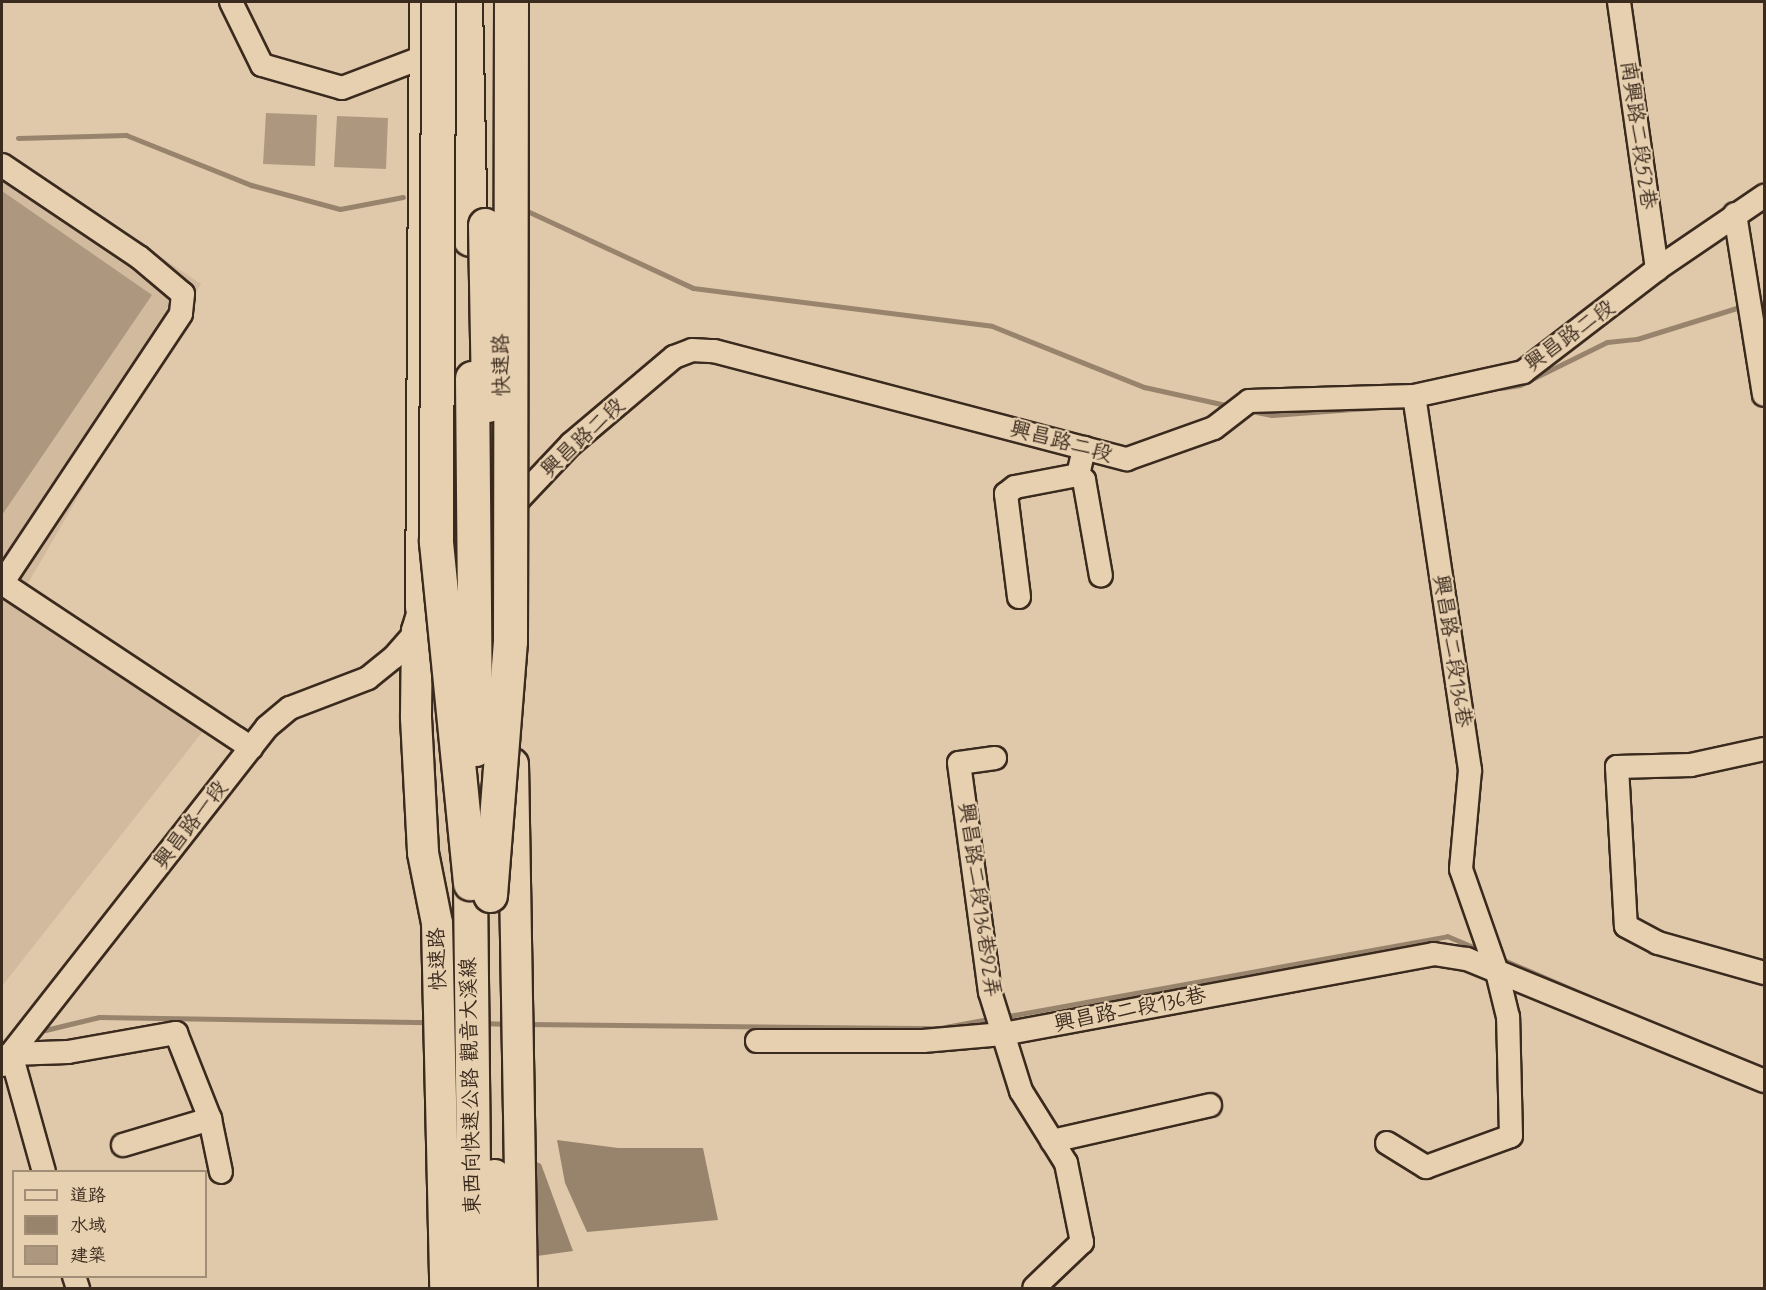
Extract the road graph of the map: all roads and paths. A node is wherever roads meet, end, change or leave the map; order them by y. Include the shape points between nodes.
1 (231, 2) edge
2 (450, 2) edge
3 (465, 2) edge
4 (482, 2) edge
5 (498, 2) edge
6 (510, 2) edge
7 (521, 2) edge
8 (1619, 2) edge
9 (428, 8) edge
10 (421, 58) junction
11 (2, 165) edge
12 (1764, 196) edge
13 (1734, 214) junction
14 (477, 232) junction
15 (1657, 269) junction
16 (1754, 307) edge
17 (1764, 395) edge
18 (1414, 396) junction
19 (1084, 448) junction
20 (1078, 475) junction
21 (512, 510) junction
22 (1101, 576) dead end
23 (2, 583) edge
24 (1019, 597) dead end
25 (417, 631) junction
26 (251, 748) junction
27 (1764, 749) edge
28 (995, 758) dead end
29 (480, 889) junction
30 (1497, 972) junction
31 (1764, 973) edge
32 (1003, 1034) junction
33 (757, 1041) dead end
34 (13, 1051) edge
35 (1764, 1081) edge
36 (1210, 1105) dead end
37 (210, 1119) junction
38 (1052, 1142) junction
39 (1387, 1143) dead end
40 (123, 1145) dead end
41 (43, 1170) edge
42 (221, 1172) dead end
43 (445, 1288) edge
44 (474, 1288) edge
45 (498, 1288) edge
46 (522, 1288) edge
47 (1034, 1288) edge

1 - 10 street via 262,65 342,88
2 - 25 main road, 快速路 via 447,461 441,549
3 - 14 highway
4 - 14 highway
5 - 21 main road, 快速路
6 - 29 highway, bridge via 510,641
7 - 21 street, 快速路
8 - 15 street, 南興路二段52巷
9 - 10 street, 快速路
9 - 29 highway, bridge via 436,542
10 - 25 street, 快速路
11 - 23 street via 139,257 183,294 181,315
12 - 13 street, 興昌路二段
13 - 15 street, 興昌路二段
13 - 16 street
14 - 29 highway, bridge
15 - 18 street, 興昌路二段 via 1523,372
16 - 17 street
18 - 19 street, 興昌路二段 via 1239,408 1214,428 1127,459
18 - 30 street, 興昌路二段136巷 via 1470,770 1461,869
19 - 20 street
19 - 21 street, 興昌路二段 via 714,351 692,351 674,357 571,444
20 - 22 street via 1084,480
20 - 24 street via 1015,487 1006,494
21 - 25 street, 興昌路二段
21 - 46 main road, 快速路 via 511,729
23 - 26 street
25 - 26 street, 興昌路一段 via 368,678 290,708 267,727
25 - 43 main road, 快速路 via 416,718 423,854 437,923
26 - 34 street, 興昌路一段
27 - 31 street via 1691,765 1617,767 1626,926 1658,943
28 - 32 street, 興昌路二段136巷92弄 via 959,763 990,992
29 - 44 highway, 東西向快速公路 觀音大溪線
29 - 45 highway, 東西向快速公路 觀音大溪線
30 - 32 street, 興昌路二段136巷 via 1467,959 1434,954 1406,956
30 - 35 street, 興昌路二段136巷
30 - 39 street, 興昌路二段136巷 via 1508,1017 1510,1136 1426,1167
32 - 33 street, 興昌路二段136巷 via 923,1041
32 - 38 street, 興昌路二段136巷92弄 via 1021,1091
34 - 37 street via 68,1052 176,1033
34 - 41 street
36 - 38 street
37 - 40 street
37 - 42 street
38 - 47 street, 興昌路二段136巷92弄 via 1065,1163 1082,1242

